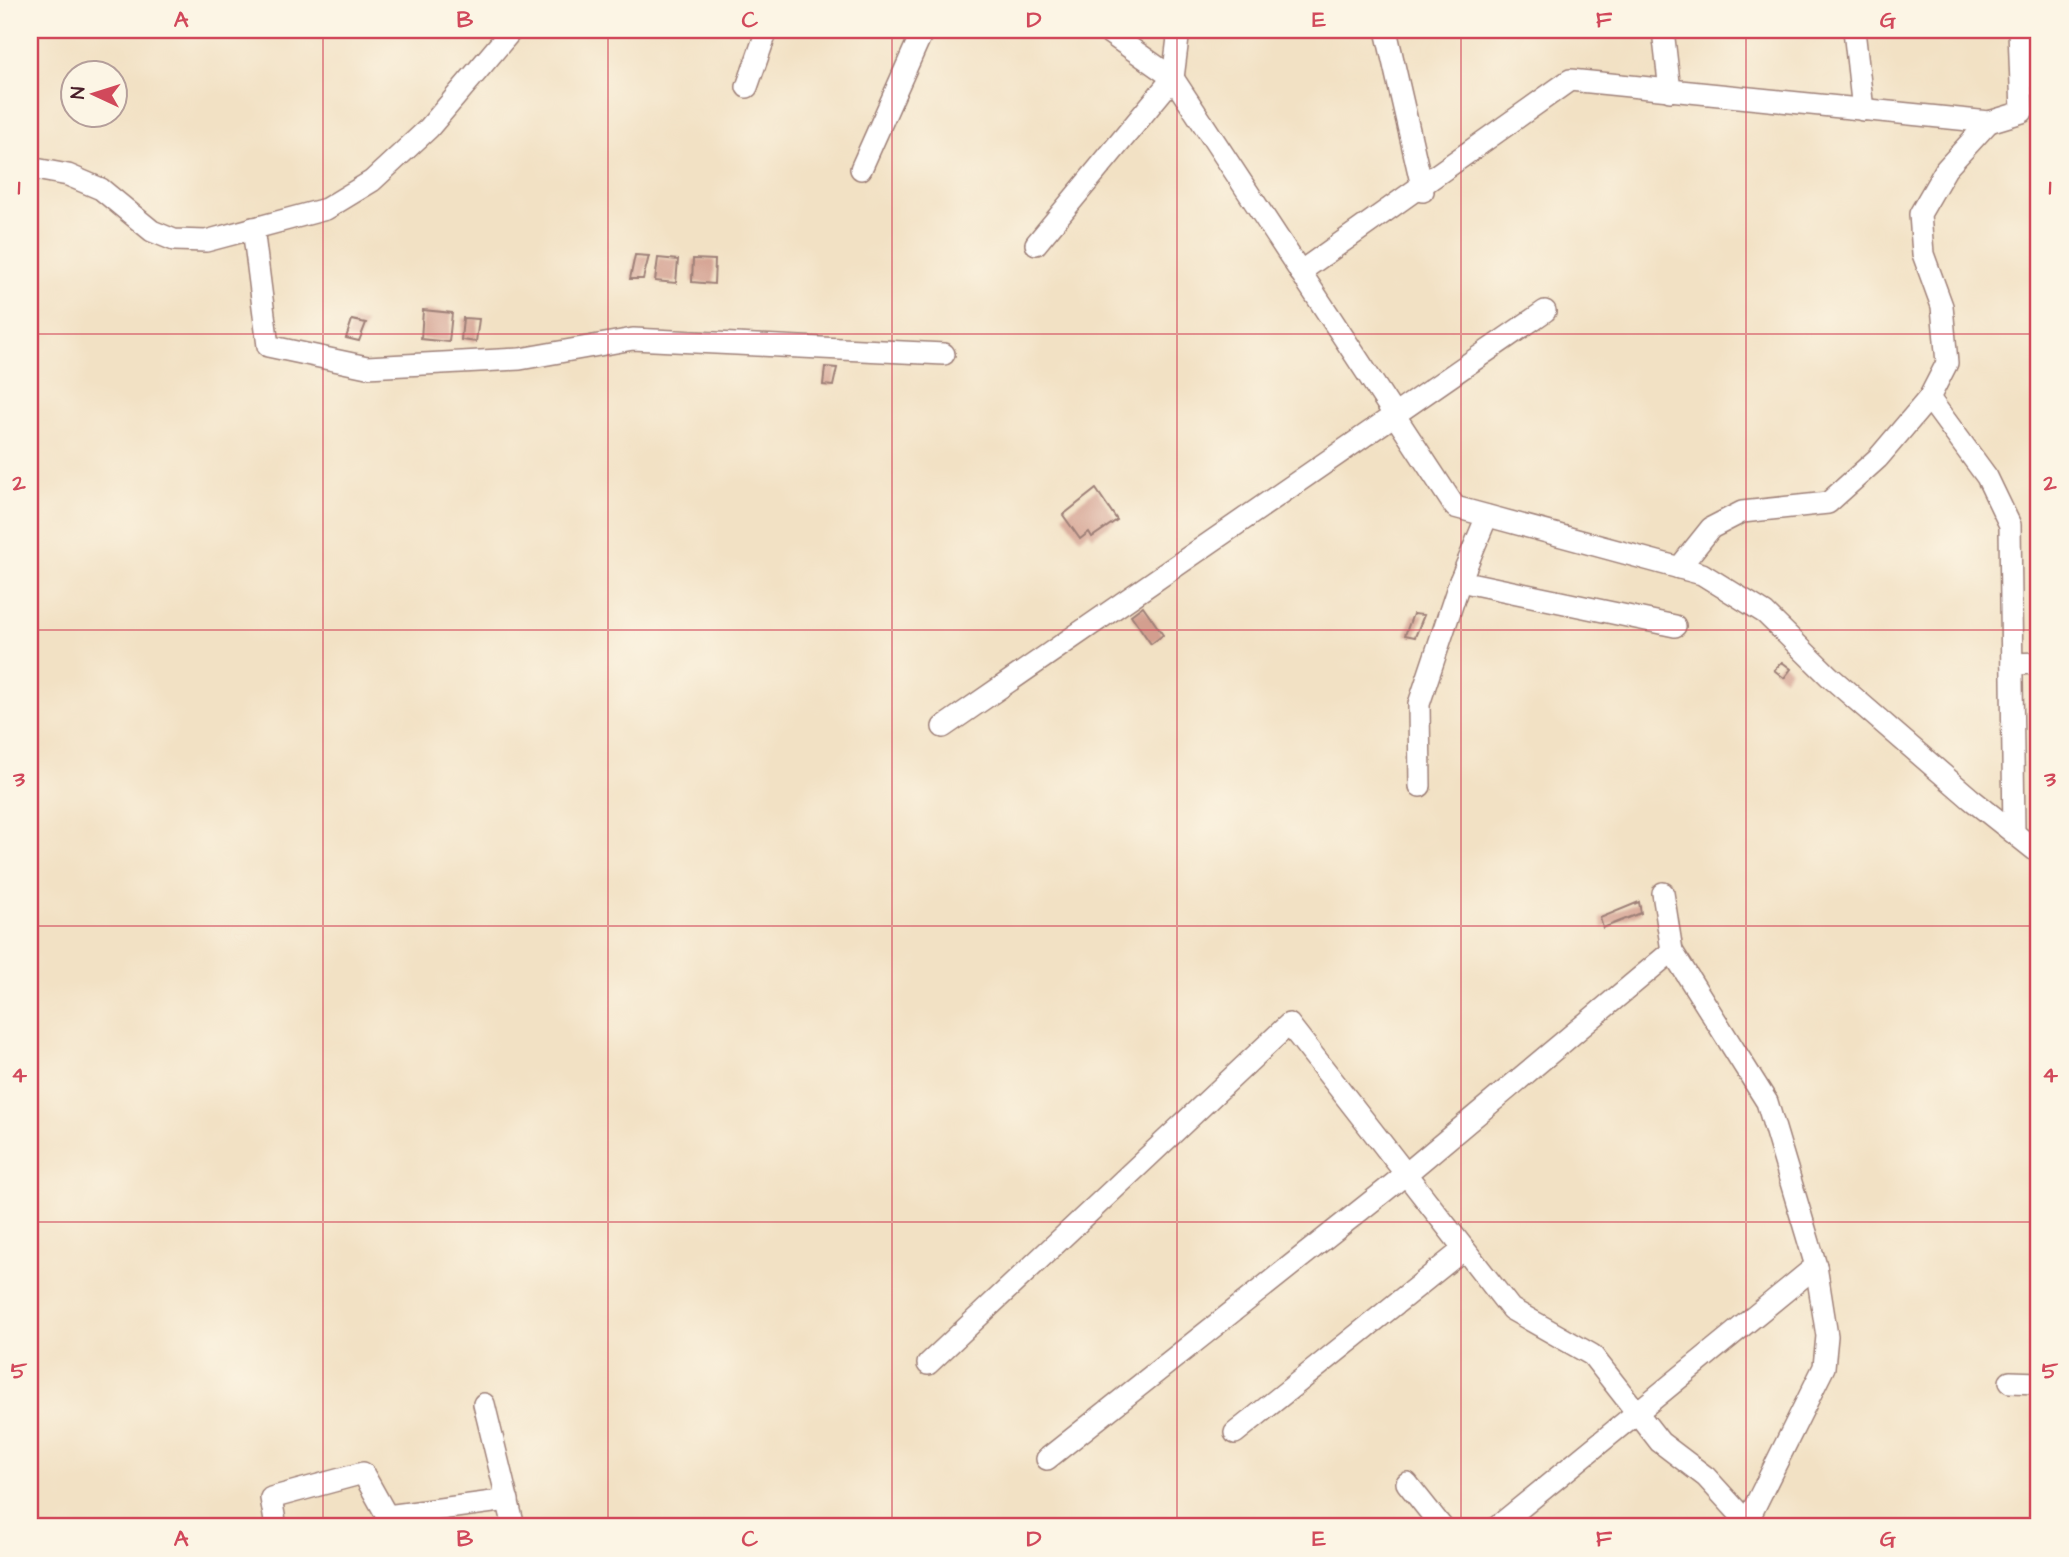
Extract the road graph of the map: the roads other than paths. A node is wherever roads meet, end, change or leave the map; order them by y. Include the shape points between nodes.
1 (512, 30) edge
2 (767, 30) edge
3 (923, 30) edge
4 (1105, 30) edge
5 (1179, 30) edge
6 (1385, 30) edge
7 (1663, 30) edge
8 (1854, 30) edge
9 (2019, 30) edge
10 (1173, 78) junction
11 (747, 87) dead end
12 (1671, 91) junction
13 (1863, 110) junction
14 (1989, 122) junction
15 (30, 168) edge
16 (861, 169) dead end
17 (1422, 188) junction
18 (253, 228) junction
19 (1036, 244) dead end
20 (1300, 272) junction
21 (1545, 311) dead end
22 (944, 354) dead end
23 (1929, 398) junction
24 (1395, 415) junction
25 (1487, 516) junction
26 (1679, 568) junction
27 (1460, 581) junction
28 (1675, 626) dead end
29 (2039, 663) edge
30 (2012, 664) junction
31 (943, 727) dead end
32 (1420, 786) dead end
33 (2014, 832) junction
34 (2039, 853) edge
35 (1662, 893) dead end
36 (1672, 951) junction
37 (1406, 1174) junction
38 (1464, 1249) junction
39 (1816, 1266) junction
40 (928, 1364) dead end
41 (2010, 1382) dead end
42 (2039, 1382) edge
43 (484, 1404) dead end
44 (1637, 1412) junction
45 (1235, 1433) dead end
46 (1047, 1459) dead end
47 (1408, 1483) dead end
48 (508, 1500) junction
49 (1748, 1525) edge
50 (276, 1527) edge
51 (514, 1527) edge
52 (1442, 1527) edge
53 (1496, 1527) edge

1 - 18 street via 429,128 372,181 326,209
2 - 11 street
3 - 16 street
4 - 10 street
5 - 10 street
6 - 17 street
7 - 12 street
8 - 13 street
9 - 14 street via 2022,113
10 - 19 street
10 - 20 street
12 - 13 street
12 - 17 street via 1570,80
13 - 14 street
14 - 23 street via 1946,169 1920,214 1923,254 1942,306 1947,363
15 - 18 street via 68,175 101,189 152,231 174,240 206,240
17 - 20 street
18 - 22 street via 268,346 367,367 520,359 633,339
20 - 24 street
21 - 24 street
23 - 26 street via 1878,458 1828,503 1742,512 1712,528
23 - 30 street via 1987,477 2010,525
24 - 25 street via 1455,508
24 - 31 street
25 - 26 street
25 - 27 street
26 - 33 street via 1702,574 1765,613 1829,676
27 - 28 street
27 - 32 street via 1419,704
29 - 30 street
30 - 33 street
33 - 34 street
35 - 36 street
36 - 37 street
36 - 39 street via 1767,1102
37 - 38 street
37 - 40 street via 1289,1024
37 - 46 street
38 - 44 street via 1511,1309 1592,1355
38 - 45 street
39 - 44 street
39 - 49 street via 1827,1336 1824,1367
41 - 42 street
43 - 48 street
44 - 49 street via 1660,1442 1706,1477
44 - 53 street
47 - 52 street
48 - 50 street via 387,1516 363,1473 271,1498
48 - 51 street

